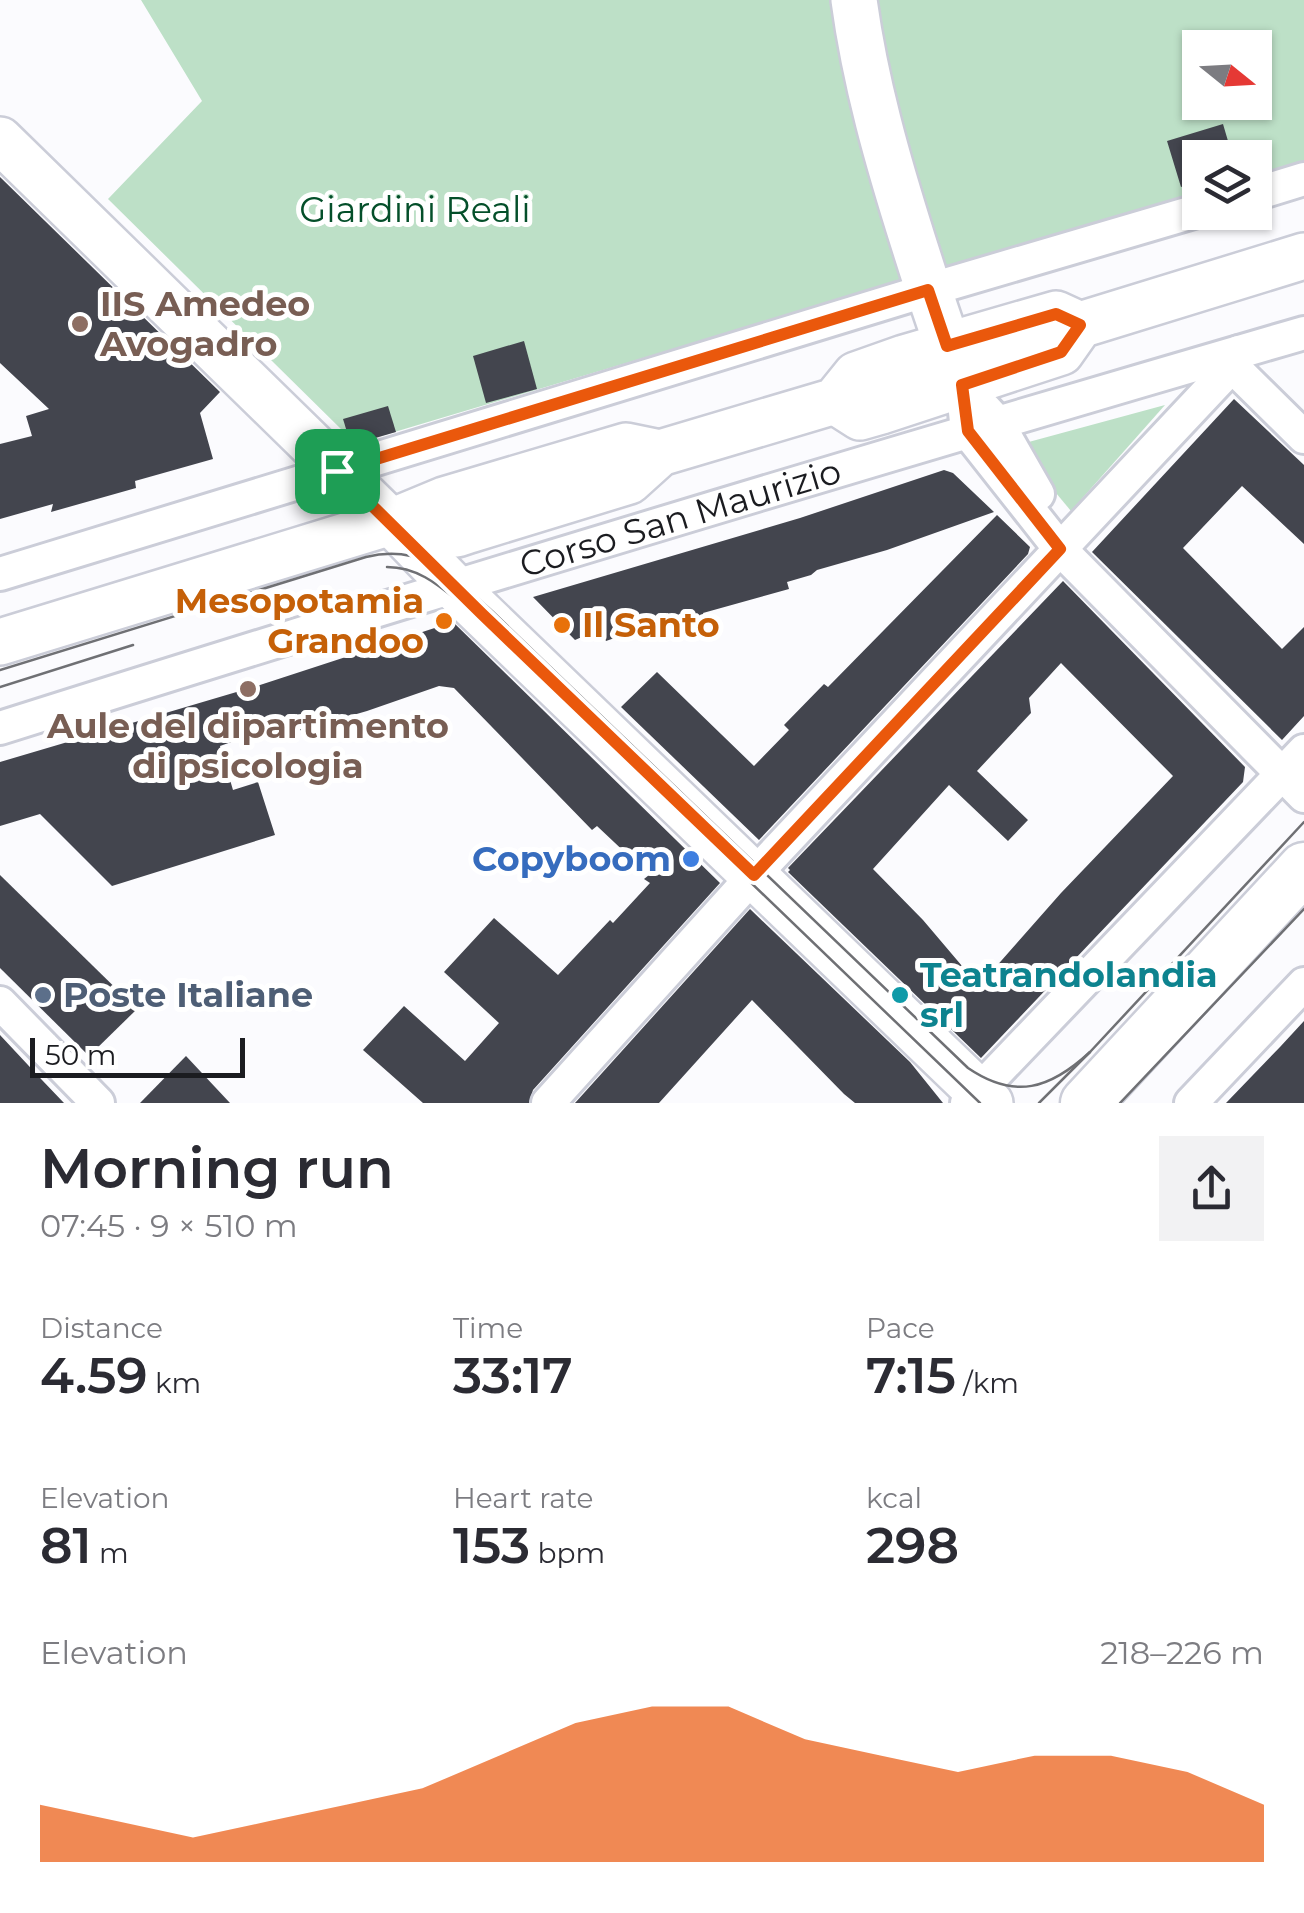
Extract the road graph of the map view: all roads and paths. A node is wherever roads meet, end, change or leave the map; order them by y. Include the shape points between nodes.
1 (854, 0) edge
2 (0, 140) edge
3 (1304, 179) edge
4 (1272, 189) edge
5 (1182, 215) edge
6 (1304, 256) edge
7 (928, 290) junction
8 (1304, 333) edge
9 (1236, 359) junction
10 (955, 365) junction
11 (982, 426) junction
12 (1304, 437) edge
13 (337, 471) junction
14 (391, 522) junction
15 (1065, 544) junction
16 (0, 574) edge
17 (452, 586) junction
18 (0, 642) edge
19 (0, 728) edge
20 (1297, 773) edge
21 (1304, 868) edge
22 (754, 875) junction
23 (1304, 984) edge
24 (0, 1003) edge
25 (978, 1099) edge
26 (98, 1103) edge
27 (548, 1103) edge
28 (1086, 1103) edge
29 (1192, 1103) edge

1 - 7 street via 875,109
2 - 13 street
3 - 4 street
5 - 7 street
6 - 10 street, Corso San Maurizio via 1080,325 1056,314
7 - 10 street
7 - 13 street
8 - 9 street, Corso San Maurizio
9 - 11 street, Corso San Maurizio
9 - 12 street
9 - 15 street
10 - 11 street
10 - 14 street, Corso San Maurizio via 856,375 835,401 660,453 626,446
11 - 15 street
11 - 17 street, Corso San Maurizio
13 - 14 street
13 - 16 street
14 - 17 street
14 - 18 street, Corso San Maurizio
15 - 20 street
15 - 22 street
17 - 19 street, Corso San Maurizio
17 - 22 street
20 - 25 street
21 - 28 main road
22 - 25 street
22 - 27 street
23 - 29 street
24 - 26 street

